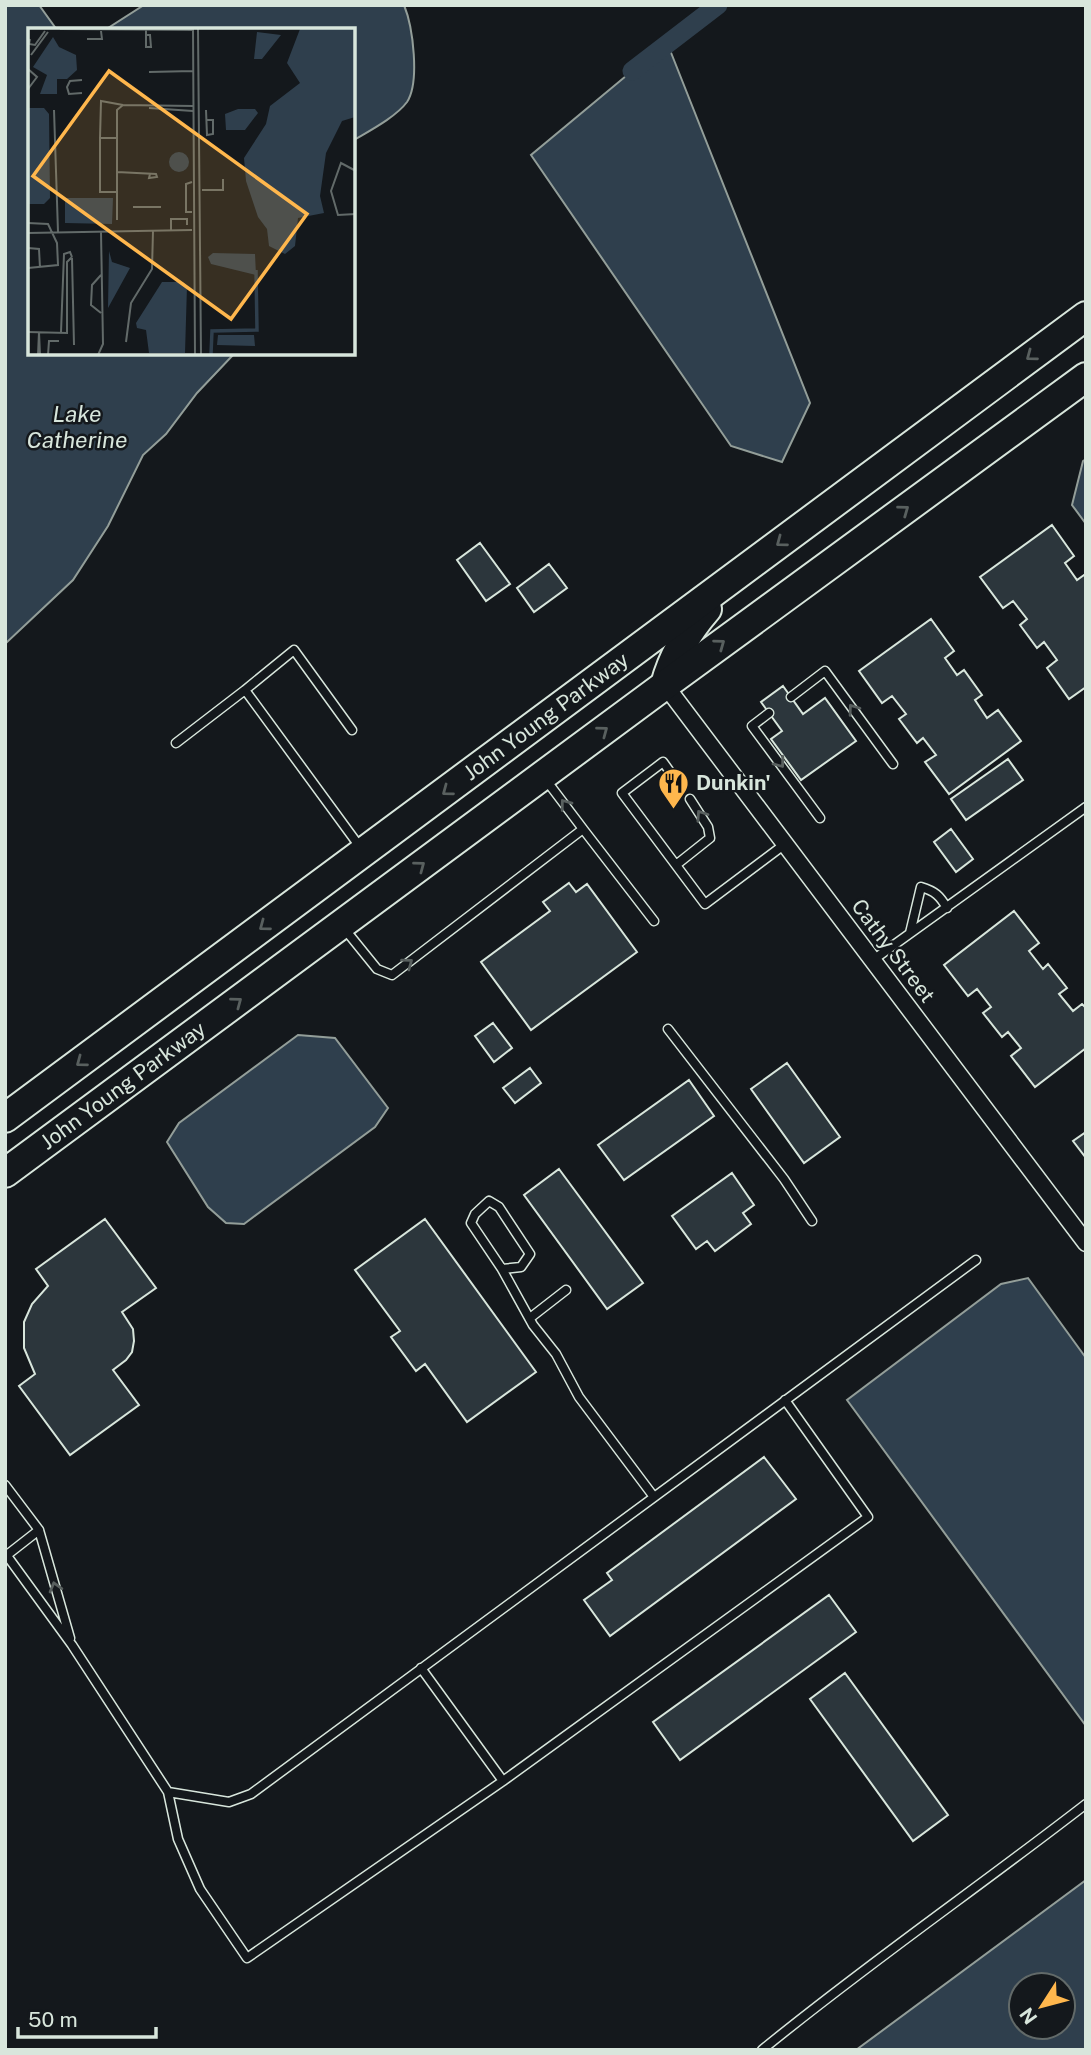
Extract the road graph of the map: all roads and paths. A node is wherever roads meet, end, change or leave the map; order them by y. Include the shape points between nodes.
1 (1086, 316) edge
2 (1086, 377) edge
3 (740, 573) junction
4 (665, 685) junction
5 (245, 690) junction
6 (791, 697) dead end
7 (769, 713) dead end
8 (352, 730) dead end
9 (176, 743) dead end
10 (893, 764) dead end
11 (543, 775) junction
12 (678, 783) dead end
13 (690, 799) dead end
14 (1086, 807) edge
15 (820, 818) dead end
16 (583, 829) junction
17 (785, 844) junction
18 (364, 852) junction
19 (676, 865) junction
20 (947, 908) junction
21 (654, 920) dead end
22 (341, 925) junction
23 (910, 933) junction
24 (873, 960) junction
25 (668, 1029) dead end
26 (5, 1118) edge
27 (5, 1173) edge
28 (812, 1221) dead end
29 (1086, 1243) edge
30 (976, 1260) dead end
31 (502, 1269) junction
32 (566, 1290) dead end
33 (530, 1318) junction
34 (785, 1401) junction
35 (5, 1485) edge
36 (654, 1497) junction
37 (39, 1530) junction
38 (6, 1554) edge
39 (72, 1645) junction
40 (421, 1668) junction
41 (503, 1781) junction
42 (168, 1792) junction
43 (1086, 1804) edge
44 (762, 2050) edge

1 -> 3 highway, John Young Parkway
4 -> 2 highway, John Young Parkway
3 - 4 highway via 679,646
3 -> 18 highway, John Young Parkway
11 -> 4 highway, John Young Parkway
4 - 17 street, Cathy Street
5 - 8 lane via 294,650
5 - 9 lane
5 - 18 lane
10 -> 6 lane via 825,671
7 -> 15 lane via 752,726
16 -> 11 lane
22 -> 11 highway, John Young Parkway
12 - 19 lane via 663,762 622,793
19 -> 13 lane via 710,838
14 - 20 lane
16 - 21 lane
22 -> 16 lane via 377,969 392,975
17 - 19 lane via 705,904
17 - 24 street, Cathy Street
18 -> 26 highway, John Young Parkway
20 - 23 lane
20 - 23 lane via 939,895 921,887
27 -> 22 highway, John Young Parkway
23 - 24 lane
24 - 29 street, Cathy Street
25 - 28 lane
30 - 34 lane
31 - 31 lane via 471,1223 489,1201 499,1207 530,1254 521,1266
31 - 33 lane
32 - 33 lane
33 - 36 lane via 579,1397
34 - 36 lane
34 - 41 lane via 868,1517
35 - 37 lane
36 - 40 lane
37 - 38 lane
39 -> 37 lane
38 - 39 lane
39 - 42 lane
40 - 41 lane
40 - 42 lane via 251,1794 229,1802
41 - 42 lane via 247,1958 200,1889 178,1839
43 - 44 lane

